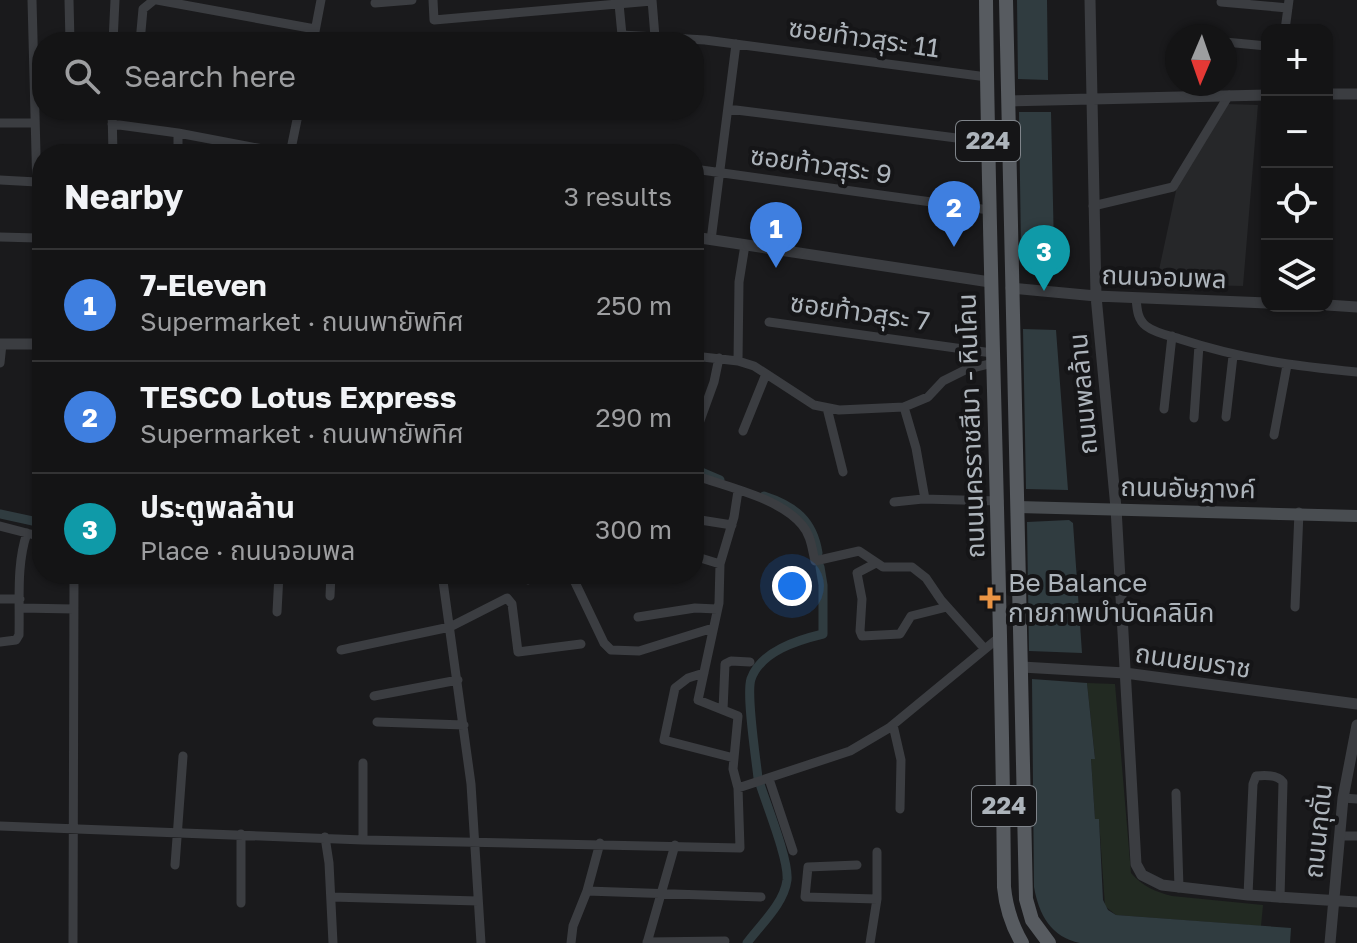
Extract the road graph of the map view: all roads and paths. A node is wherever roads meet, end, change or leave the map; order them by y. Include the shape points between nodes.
1 (32, 0) edge
2 (69, 0) edge
3 (115, 0) edge
4 (156, 0) edge
5 (321, 0) edge
6 (412, 0) edge
7 (433, 0) edge
8 (652, 0) edge
9 (986, 0) edge
10 (1006, 0) edge
11 (1090, 0) edge
12 (169, 1) edge
13 (1221, 2) edge
14 (375, 3) dead end
15 (619, 4) junction
16 (1288, 4) edge
17 (1286, 24) edge
18 (315, 29) junction
19 (33, 32) edge
20 (70, 32) edge
21 (113, 32) edge
22 (141, 32) edge
23 (315, 32) edge
24 (622, 32) edge
25 (655, 32) edge
26 (704, 41) edge
27 (1237, 43) edge
28 (736, 44) junction
29 (1261, 45) edge
30 (987, 77) junction
31 (1333, 94) edge
32 (1357, 94) edge
33 (1237, 95) edge
34 (1261, 95) edge
35 (1195, 96) edge
36 (1228, 96) edge
37 (1092, 99) junction
38 (1008, 101) junction
39 (728, 109) junction
40 (34, 120) edge
41 (112, 120) edge
42 (297, 120) edge
43 (0, 123) edge
44 (34, 123) junction
45 (112, 124) junction
46 (178, 133) junction
47 (988, 142) junction
48 (35, 144) edge
49 (113, 144) edge
50 (178, 144) edge
51 (225, 144) edge
52 (291, 144) edge
53 (704, 171) edge
54 (719, 173) junction
55 (0, 180) edge
56 (32, 182) edge
57 (1093, 206) junction
58 (989, 210) junction
59 (0, 237) edge
60 (32, 238) edge
61 (704, 239) edge
62 (711, 240) junction
63 (745, 245) junction
64 (990, 282) junction
65 (1011, 288) junction
66 (1096, 296) junction
67 (1136, 298) junction
68 (1261, 303) edge
69 (1333, 305) edge
70 (1357, 307) edge
71 (769, 322) dead end
72 (1172, 336) junction
73 (1, 344) edge
74 (32, 344) edge
75 (1199, 345) junction
76 (1233, 356) junction
77 (704, 357) edge
78 (719, 358) junction
79 (992, 358) junction
80 (738, 361) junction
81 (0, 363) edge
82 (1287, 365) junction
83 (1357, 372) edge
84 (766, 374) junction
85 (904, 407) junction
86 (827, 408) junction
87 (1164, 409) dead end
88 (704, 410) edge
89 (1226, 417) dead end
90 (1194, 418) dead end
91 (743, 431) dead end
92 (1274, 435) dead end
93 (843, 472) dead end
94 (704, 479) edge
95 (738, 491) junction
96 (925, 499) junction
97 (894, 502) dead end
98 (999, 504) junction
99 (1018, 507) junction
100 (1116, 508) junction
101 (1299, 512) junction
102 (1357, 516) edge
103 (704, 521) edge
104 (732, 525) junction
105 (0, 526) edge
106 (27, 533) junction
107 (32, 534) edge
108 (704, 559) edge
109 (876, 563) junction
110 (720, 564) junction
111 (74, 584) edge
112 (278, 584) edge
113 (331, 584) edge
114 (444, 584) edge
115 (576, 584) edge
116 (330, 596) dead end
117 (0, 599) edge
118 (20, 603) junction
119 (947, 607) junction
120 (1295, 607) dead end
121 (74, 609) junction
122 (717, 609) junction
123 (277, 612) dead end
124 (638, 617) dead end
125 (450, 627) junction
126 (713, 628) junction
127 (1002, 635) junction
128 (0, 642) edge
129 (581, 644) dead end
130 (984, 648) junction
131 (341, 650) dead end
132 (750, 662) dead end
133 (1002, 666) junction
134 (1022, 667) junction
135 (704, 673) junction
136 (1125, 673) junction
137 (458, 680) junction
138 (374, 696) dead end
139 (1357, 704) edge
140 (723, 710) junction
141 (377, 722) dead end
142 (464, 725) junction
143 (893, 725) junction
144 (1357, 725) edge
145 (183, 756) dead end
146 (734, 758) junction
147 (363, 763) dead end
148 (769, 779) junction
149 (738, 788) junction
150 (1176, 793) dead end
151 (1343, 798) junction
152 (1357, 799) edge
153 (900, 809) dead end
154 (0, 826) edge
155 (72, 827) junction
156 (178, 832) junction
157 (241, 834) junction
158 (1340, 836) junction
159 (1357, 836) edge
160 (325, 837) junction
161 (363, 840) junction
162 (475, 843) junction
163 (600, 843) junction
164 (675, 845) junction
165 (793, 851) dead end
166 (877, 852) dead end
167 (175, 865) dead end
168 (857, 865) dead end
169 (1179, 888) junction
170 (587, 891) junction
171 (662, 893) junction
172 (1248, 895) junction
173 (331, 897) junction
174 (761, 897) dead end
175 (1280, 898) junction
176 (877, 899) junction
177 (478, 901) junction
178 (1333, 901) junction
179 (1357, 902) edge
180 (241, 903) dead end
181 (725, 941) edge
182 (70, 943) edge
183 (333, 943) edge
184 (481, 943) edge
185 (571, 943) edge
186 (647, 943) edge
187 (870, 943) edge
188 (1022, 943) edge
189 (1049, 943) edge
190 (1330, 943) edge

1 - 19 street
2 - 20 street
3 - 21 street
4 - 12 street
4 - 22 street via 143,9
5 - 18 street
6 - 14 street
7 - 15 street via 434,20
8 - 15 street
8 - 25 street
9 - 30 main road, ถนนนครราชสีมา - หินโคน / 224
10 - 38 main road
11 - 37 street, ถนนพลล้าน
12 - 18 street
13 - 16 street
15 - 24 street, ซอยท้าวสุระ 11
16 - 17 street
18 - 23 street
26 - 28 street, ซอยท้าวสุระ 11
27 - 29 street
28 - 30 street, ซอยท้าวสุระ 11
28 - 39 street
30 - 47 main road, ถนนนครราชสีมา - หินโคน / 224
31 - 32 street
33 - 34 street
35 - 37 street
36 - 57 street via 1173,187
37 - 38 street
37 - 57 street, ถนนพลล้าน
38 - 65 main road
39 - 47 street
39 - 54 street
40 - 44 street
41 - 45 street
42 - 52 street
43 - 44 street
44 - 48 street
45 - 46 street
45 - 49 street
46 - 50 street
46 - 51 street
47 - 58 main road, ถนนนครราชสีมา - หินโคน / 224
53 - 54 street, ซอยท้าวสุระ 9
54 - 58 street, ซอยท้าวสุระ 9
54 - 62 street
55 - 56 street
57 - 66 street, ถนนพลล้าน
58 - 64 main road, ถนนนครราชสีมา - หินโคน / 224
59 - 60 street
61 - 62 street
62 - 63 street
63 - 64 street
63 - 80 street
64 - 65 main road
64 - 79 main road, ถนนนครราชสีมา - หินโคน / 224
65 - 66 street, ถนนจอมพล
65 - 99 main road
66 - 67 street, ถนนจอมพล
66 - 100 street, ถนนพลล้าน
67 - 68 street, ถนนจอมพล
67 - 72 street via 1143,324
69 - 70 street
71 - 79 street, ซอยท้าวสุระ 7
72 - 75 street
72 - 87 street
73 - 74 street
73 - 81 street
75 - 76 street
75 - 90 street
76 - 82 street
76 - 89 street
77 - 78 street
78 - 80 street
78 - 88 street
79 - 85 street
79 - 98 main road, ถนนนครราชสีมา - หินโคน / 224
80 - 84 street
82 - 83 street
82 - 92 street
84 - 86 street
84 - 91 street
85 - 86 street
85 - 96 street
86 - 93 street
94 - 95 street
95 - 104 street
95 - 109 street via 777,505 802,525 815,561 859,551
96 - 97 street
96 - 98 street
98 - 99 main road
98 - 127 main road, ถนนนครราชสีมา - หินโคน / 224
99 - 100 main road, ถนนอัษฎางค์
99 - 134 main road
100 - 101 main road, ถนนอัษฎางค์
100 - 136 street, ถนนพลล้าน
101 - 102 main road, ถนนอัษฎางค์
101 - 120 street
103 - 104 street
104 - 110 street
105 - 106 street
106 - 107 street
106 - 118 street
108 - 110 street
109 - 119 street via 912,567
109 - 119 street via 857,573 862,636 900,634 911,616
110 - 122 street
111 - 121 street
112 - 123 street
113 - 116 street
114 - 125 street
115 - 126 street via 611,650 639,651
117 - 118 street
118 - 121 street
118 - 128 street via 17,639
119 - 130 street
121 - 155 street
122 - 124 street
122 - 126 street
125 - 129 street via 507,598 518,652
125 - 131 street
125 - 137 street
126 - 135 street
127 - 130 street
127 - 133 main road, ถนนนครราชสีมา - หินโคน / 224
130 - 143 street
132 - 140 street via 725,664
133 - 134 main road
133 - 188 main road, ถนนนครราชสีมา - หินโคน / 224 via 1004,887 1006,908
134 - 136 street, ถนนยมราช
134 - 189 main road via 1026,899 1032,920
135 - 140 street via 698,700
135 - 146 street via 675,688 664,740
136 - 139 street, ถนนยมราช
136 - 169 street, ถนนพลล้าน via 1136,864 1155,883
137 - 138 street
137 - 142 street
140 - 146 street via 738,716
141 - 142 street
142 - 162 street
143 - 148 street via 850,751
143 - 153 street via 901,760
144 - 151 street, ถนนกุดั่น
145 - 156 street
146 - 149 street
147 - 161 street
148 - 149 street
148 - 165 street
149 - 164 street via 740,848
150 - 169 street
151 - 152 street
151 - 158 street, ถนนกุดั่น
154 - 155 street
155 - 156 street
155 - 182 street
156 - 157 street
156 - 167 street
157 - 160 street
157 - 180 street
158 - 159 street
158 - 178 street, ถนนกุดั่น
160 - 161 street
160 - 173 street
161 - 162 street
162 - 163 street
162 - 177 street
163 - 164 street
163 - 170 street
164 - 171 street
166 - 176 street
168 - 176 street via 808,867 805,897
169 - 172 street
170 - 171 street
170 - 185 street
171 - 174 street
171 - 186 street
172 - 175 street
172 - 175 street via 1254,780 1269,776 1283,782
173 - 177 street
173 - 183 street
175 - 178 street
176 - 187 street
177 - 184 street
178 - 179 street
178 - 190 street, ถนนกุดั่น
181 - 186 street

